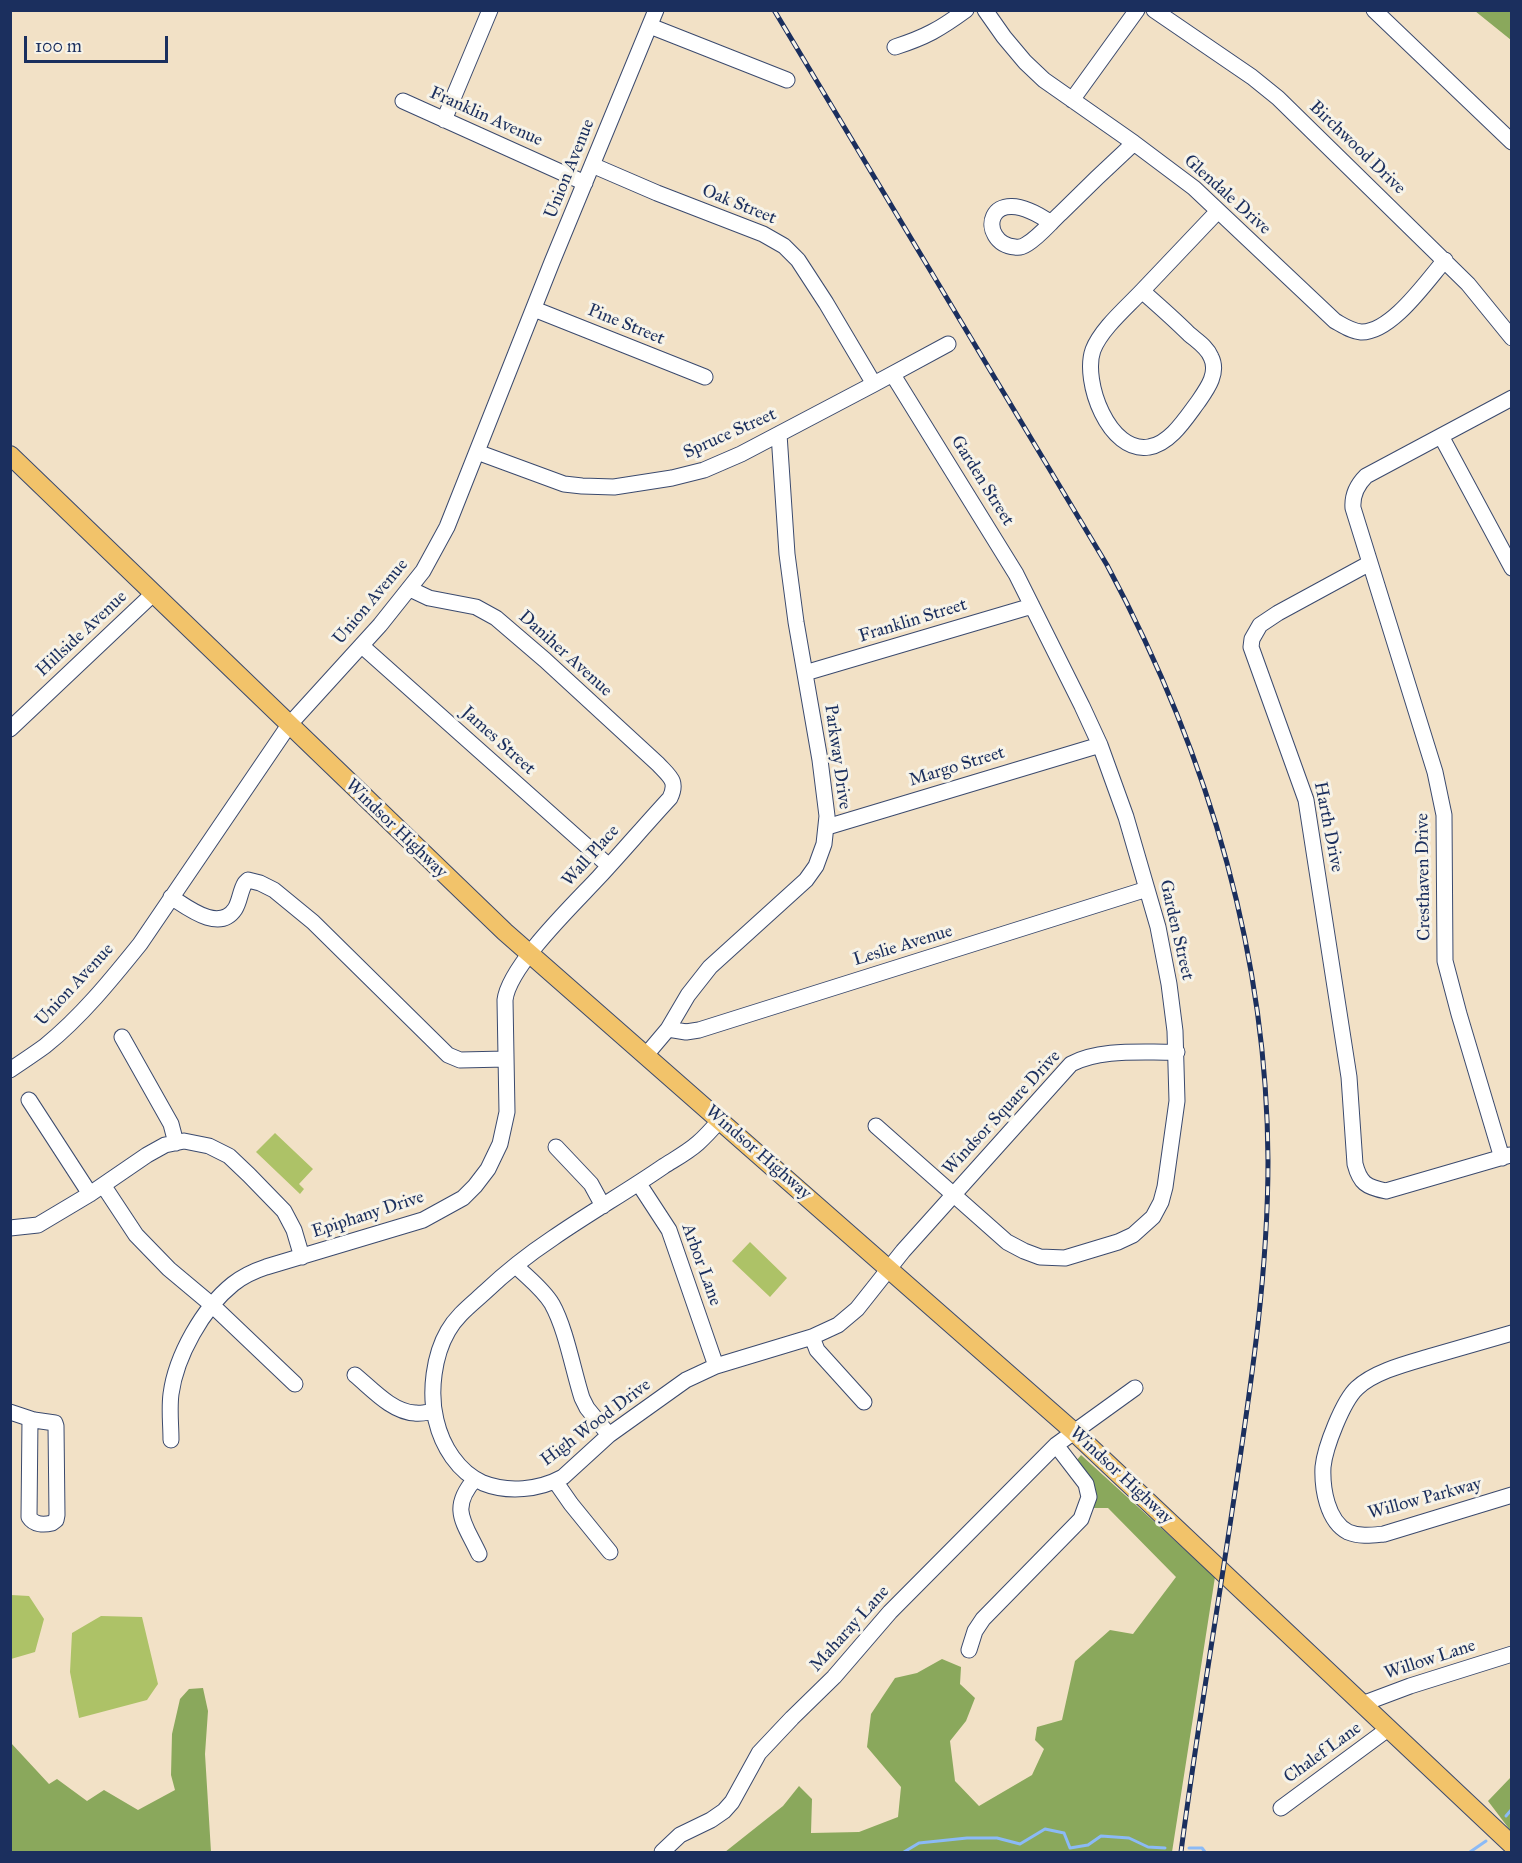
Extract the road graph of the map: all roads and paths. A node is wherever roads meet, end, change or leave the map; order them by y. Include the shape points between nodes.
1 (490, 10) edge
2 (656, 10) edge
3 (966, 10) edge
4 (985, 10) edge
5 (1137, 10) edge
6 (1154, 10) edge
7 (1374, 10) edge
8 (650, 26) junction
9 (895, 47) dead end
10 (787, 80) dead end
11 (1072, 100) junction
12 (403, 101) dead end
13 (444, 120) junction
14 (1512, 142) edge
15 (1134, 143) junction
16 (592, 165) junction
17 (585, 183) junction
18 (1218, 211) junction
19 (1050, 223) dead end
20 (1445, 261) junction
21 (1142, 291) junction
22 (534, 309) junction
23 (1512, 338) edge
24 (948, 344) dead end
25 (893, 375) junction
26 (705, 377) dead end
27 (874, 384) junction
28 (1512, 398) edge
29 (779, 434) junction
30 (1437, 439) junction
31 (477, 452) junction
32 (10, 455) edge
33 (1370, 563) junction
34 (1512, 568) edge
35 (410, 589) junction
36 (154, 593) junction
37 (1032, 606) junction
38 (362, 646) junction
39 (805, 673) junction
40 (289, 725) junction
41 (10, 729) edge
42 (1100, 745) junction
43 (674, 782) joint
44 (826, 827) junction
45 (609, 866) junction
46 (1147, 889) junction
47 (171, 897) junction
48 (530, 953) junction
49 (669, 1029) junction
50 (122, 1036) dead end
51 (1177, 1052) junction
52 (646, 1055) junction
53 (506, 1059) junction
54 (10, 1070) edge
55 (29, 1100) dead end
56 (720, 1120) junction
57 (876, 1126) dead end
58 (176, 1143) junction
59 (556, 1147) dead end
60 (1507, 1156) edge
61 (639, 1184) junction
62 (103, 1185) junction
63 (90, 1194) junction
64 (954, 1194) junction
65 (603, 1206) junction
66 (10, 1228) edge
67 (302, 1257) junction
68 (516, 1266) junction
69 (890, 1268) junction
70 (212, 1305) junction
71 (1512, 1333) edge
72 (812, 1337) junction
73 (716, 1366) junction
74 (355, 1375) dead end
75 (295, 1384) dead end
76 (1135, 1388) dead end
77 (864, 1402) dead end
78 (434, 1411) junction
79 (10, 1412) edge
80 (30, 1419) junction
81 (1073, 1431) junction
82 (609, 1435) junction
83 (171, 1440) dead end
84 (1056, 1445) junction
85 (475, 1479) junction
86 (555, 1481) junction
87 (1512, 1495) edge
88 (610, 1552) dead end
89 (479, 1554) dead end
90 (969, 1650) dead end
91 (1512, 1654) edge
92 (1362, 1704) junction
93 (1388, 1729) junction
94 (1281, 1808) dead end
95 (1512, 1845) edge
96 (662, 1852) edge

1 - 13 street
2 - 8 street, Union Avenue
3 - 9 street via 936,31
4 - 11 street, Glendale Drive via 1025,62
5 - 11 street
6 - 20 street, Birchwood Drive via 1278,98
7 - 14 street
8 - 10 street
8 - 16 street, Union Avenue
11 - 15 street, Glendale Drive
12 - 13 street, Franklin Avenue
13 - 17 street, Franklin Avenue
15 - 18 street, Glendale Drive
15 - 19 street
16 - 17 street, Union Avenue
16 - 27 street, Oak Street via 784,246 804,269
17 - 22 street, Union Avenue
18 - 20 street, Glendale Drive via 1335,321 1350,330 1363,332 1388,322
18 - 21 street
20 - 23 street, Birchwood Drive
21 - 21 street via 1104,333 1090,367 1095,394 1107,421 1121,440 1130,446 1145,447 1159,444 1180,424 1213,377 1214,365 1208,351
22 - 26 street, Pine Street
22 - 31 street, Union Avenue
24 - 25 street, Spruce Street
25 - 27 street, Spruce Street
25 - 37 street, Garden Street
27 - 29 street, Spruce Street
28 - 30 street
29 - 31 street, Spruce Street via 704,470 614,487 564,484
29 - 39 street, Parkway Drive via 787,554
30 - 33 street via 1366,476 1354,493 1353,508
30 - 34 street
31 - 35 street, Union Avenue via 447,527
32 - 36 main road, Windsor Highway
33 - 60 street, Cresthaven Drive via 1443,804 1445,961
33 - 60 street, Harth Drive via 1260,625 1251,647 1306,800 1349,1077 1354,1164 1358,1177 1367,1185 1386,1191
35 - 38 street, Union Avenue
35 - 43 street, Daniher Avenue via 429,598 476,607 496,618
36 - 40 main road, Windsor Highway
36 - 41 street, Hillside Avenue
37 - 39 street, Franklin Street
37 - 42 street, Garden Street
38 - 40 street, Union Avenue
38 - 45 street, James Street
39 - 44 street, Parkway Drive via 820,760
40 - 47 street, Union Avenue
40 - 48 main road, Windsor Highway
42 - 44 street, Margo Street
42 - 46 street, Garden Street
43 - 45 street, Wall Place via 670,798
44 - 49 street, Parkway Drive via 816,866 806,880 710,967
45 - 48 street, Wall Place
46 - 49 street, Leslie Avenue via 699,1030
46 - 51 street, Garden Street via 1169,984
47 - 53 street via 196,912 219,919 234,911 248,880 260,883 313,922 448,1055 460,1060
47 - 54 street, Union Avenue via 140,944 85,1009
48 - 52 main road, Windsor Highway
48 - 53 street, Epiphany Drive via 506,991
49 - 52 street, Parkway Drive
50 - 58 street via 171,1124
51 - 64 street, Windsor Square Drive via 1098,1054 1071,1064
51 - 64 street, Garden Street via 1177,1101 1165,1186 1153,1217 1133,1235 1065,1258 1040,1257 1007,1242
52 - 56 main road, Windsor Highway
53 - 67 street, Epiphany Drive via 507,1112 500,1144 476,1186 423,1220
55 - 63 street
56 - 61 street, High Wood Drive via 697,1144
56 - 69 main road, Windsor Highway
57 - 64 street, Garden Street
58 - 62 street via 147,1155
58 - 67 street via 209,1146 229,1156 284,1211
59 - 65 street via 591,1184
61 - 65 street, High Wood Drive
61 - 73 street, Arbor Lane via 669,1230
62 - 63 street
62 - 70 street via 136,1235
63 - 66 street via 38,1225
64 - 69 street, Windsor Square Drive
65 - 68 street, High Wood Drive
67 - 70 street, Epiphany Drive via 243,1277
68 - 78 street, High Wood Drive via 448,1330 434,1380
68 - 82 street via 552,1304 582,1398
69 - 72 street, High Wood Drive via 857,1309 838,1325
69 - 81 main road, Windsor Highway
70 - 75 street
70 - 83 street, Epiphany Drive via 186,1347 175,1374
71 - 87 street, Willow Parkway via 1386,1371 1357,1387 1336,1423 1323,1465 1330,1509 1339,1525 1366,1536
72 - 73 street, High Wood Drive
72 - 77 street via 817,1350
73 - 82 street, High Wood Drive via 686,1380
74 - 78 street via 393,1406 416,1413
76 - 81 street, Maharay Lane
78 - 85 street, High Wood Drive via 448,1450
79 - 80 street
80 - 80 street via 50,1421 56,1426 57,1515 52,1523 36,1523 29,1517
81 - 84 street, Maharay Lane
81 - 92 main road, Windsor Highway
82 - 86 street, High Wood Drive
84 - 90 street via 1086,1484 1089,1497 1081,1519 984,1619
84 - 96 street, Maharay Lane via 897,1605 834,1677 759,1753 724,1811 680,1835
85 - 86 street, High Wood Drive via 514,1489
85 - 89 street via 464,1492 460,1509
86 - 88 street
91 - 92 street, Willow Lane
92 - 93 main road, Windsor Highway
93 - 94 street, Chalef Lane
93 - 95 main road, Windsor Highway

